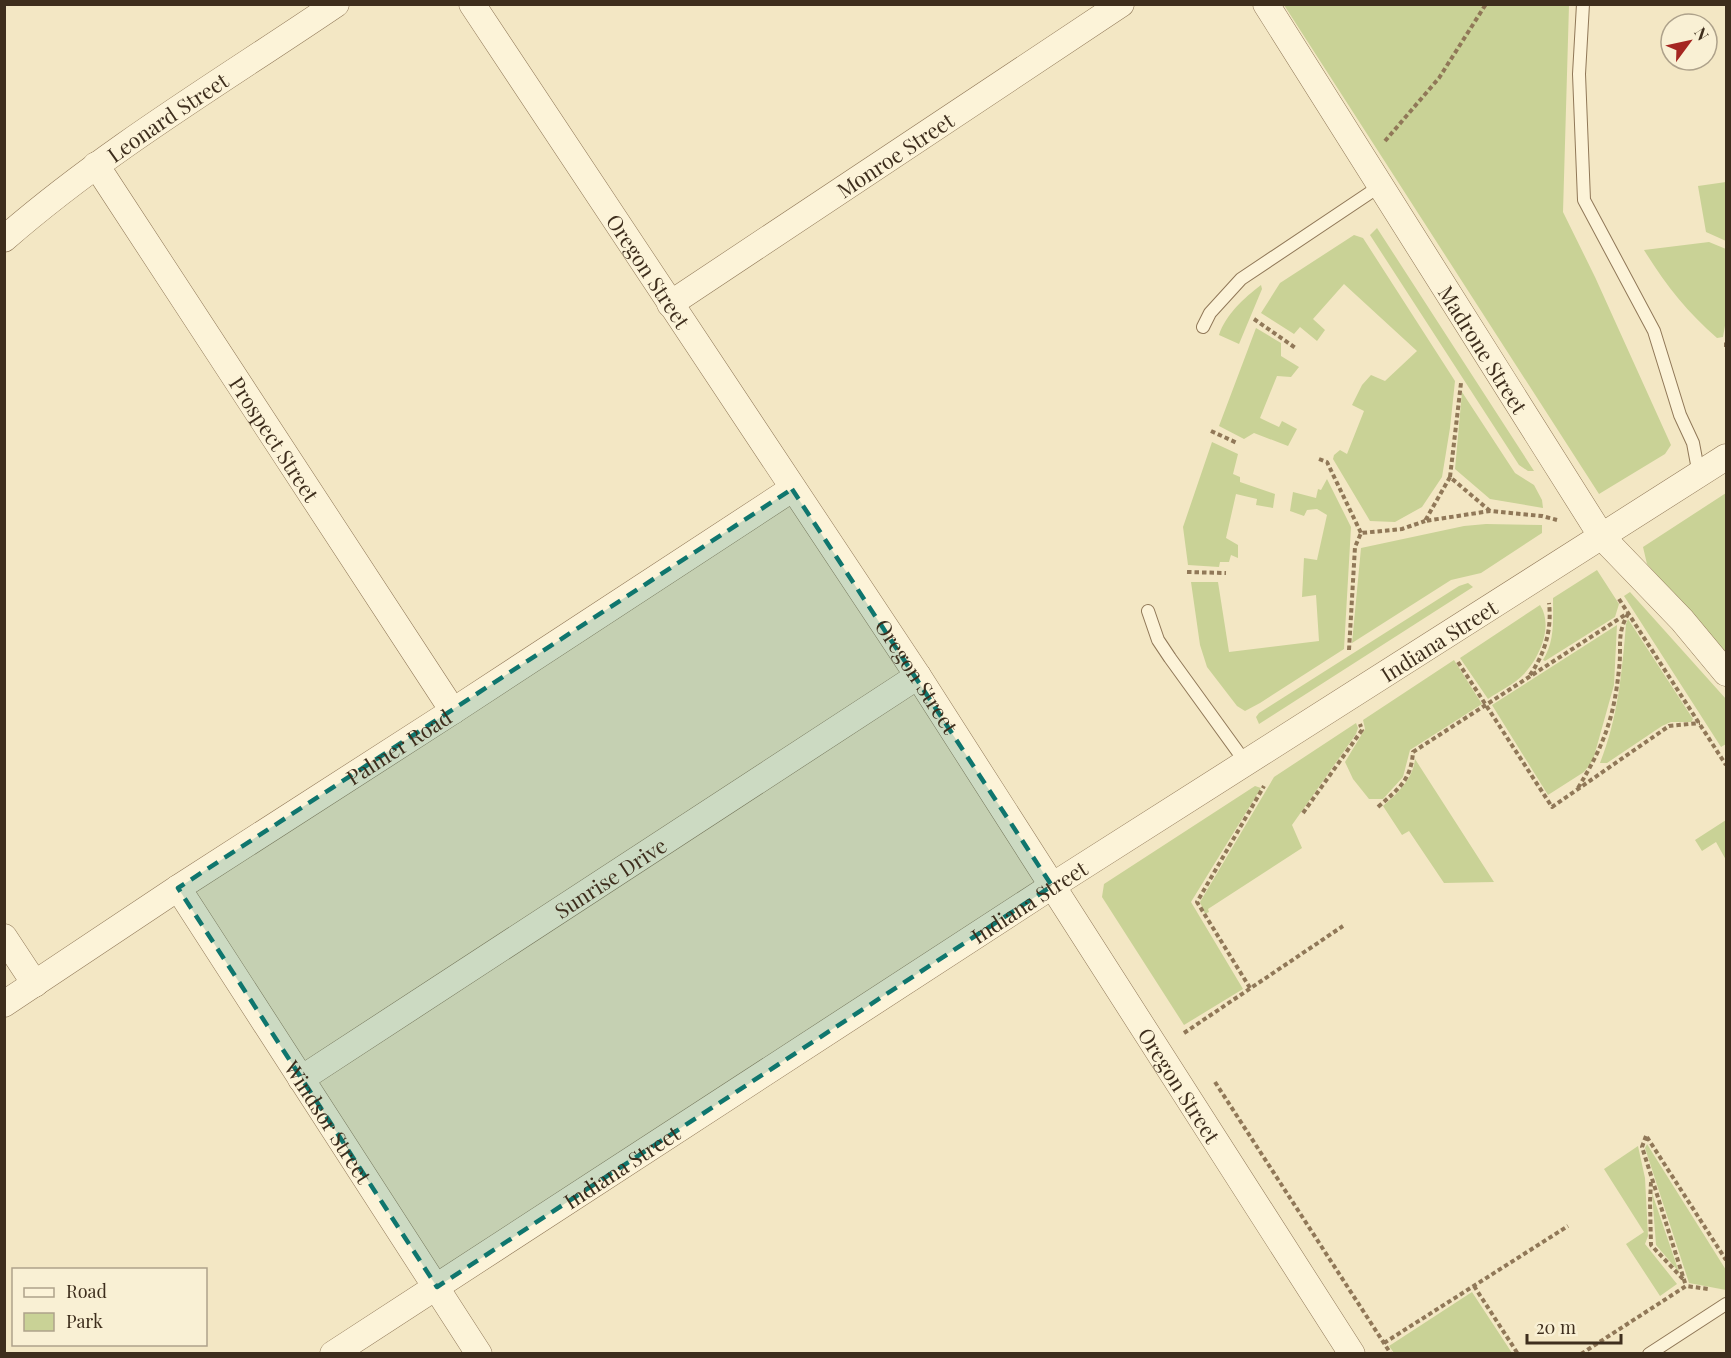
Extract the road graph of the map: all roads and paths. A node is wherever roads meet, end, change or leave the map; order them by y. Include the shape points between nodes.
1 (336, 4) edge
2 (472, 4) edge
3 (1121, 4) edge
4 (1266, 4) edge
5 (1486, 4) edge
6 (1583, 4) edge
7 (96, 165) junction
8 (1380, 186) junction
9 (4, 239) edge
10 (670, 304) junction
11 (1254, 319) dead end
12 (1203, 327) dead end
13 (1726, 342) edge
14 (1726, 347) edge
15 (1297, 349) dead end
16 (1461, 383) dead end
17 (1211, 431) dead end
18 (1237, 443) dead end
19 (1726, 457) edge
20 (1319, 459) dead end
21 (1699, 474) junction
22 (1450, 477) junction
23 (792, 489) junction
24 (1490, 511) junction
25 (1557, 520) dead end
26 (1425, 521) junction
27 (1361, 533) junction
28 (1602, 537) junction
29 (1187, 572) dead end
30 (1226, 573) dead end
31 (1616, 594) dead end
32 (1548, 597) dead end
33 (1148, 611) dead end
34 (1628, 613) junction
35 (1349, 650) dead end
36 (1455, 656) dead end
37 (1726, 673) edge
38 (918, 676) junction
39 (1528, 678) junction
40 (1486, 705) junction
41 (453, 711) junction
42 (1359, 717) dead end
43 (1700, 723) junction
44 (1246, 763) junction
45 (1726, 765) edge
46 (1266, 783) dead end
47 (1577, 789) junction
48 (1378, 807) dead end
49 (1303, 813) dead end
50 (1052, 886) junction
51 (178, 888) junction
52 (1343, 926) dead end
53 (4, 937) edge
54 (35, 984) junction
55 (1250, 988) junction
56 (4, 1004) edge
57 (1190, 1043) dead end
58 (1209, 1073) dead end
59 (301, 1079) junction
60 (1652, 1178) junction
61 (1568, 1226) dead end
62 (1726, 1260) edge
63 (1684, 1281) junction
64 (1474, 1286) junction
65 (1686, 1286) junction
66 (437, 1287) junction
67 (1716, 1290) dead end
68 (1726, 1304) edge
69 (1384, 1343) junction
70 (333, 1353) edge
71 (479, 1353) edge
72 (1352, 1353) edge
73 (1390, 1353) edge
74 (1518, 1353) edge
75 (1581, 1353) edge
76 (1649, 1353) edge

1 - 7 street, Leonard Street
2 - 10 street, Oregon Street
3 - 10 street, Monroe Street
4 - 8 street, Madrone Street
5 - 8 path via 1439,78 1382,145
6 - 21 lane via 1579,74 1584,200 1654,331 1693,442
7 - 9 street, Leonard Street
7 - 41 street, Prospect Street
8 - 12 lane via 1241,279 1210,313
8 - 28 street, Madrone Street
10 - 23 street, Oregon Street
11 - 15 path
13 - 14 path
16 - 22 path
17 - 18 path
19 - 21 street, Indiana Street
20 - 27 path via 1327,462
21 - 28 street, Indiana Street
22 - 24 path
22 - 26 path
23 - 38 street, Oregon Street
23 - 41 street, Palmer Road
24 - 25 path
24 - 26 path
26 - 27 path via 1402,529
27 - 35 path via 1355,547
28 - 37 street, Madrone Street via 1682,620
28 - 44 street, Indiana Street
29 - 30 path
31 - 34 path
32 - 39 path via 1547,640 1540,661
33 - 44 lane via 1158,640
34 - 39 path
34 - 43 path
34 - 47 path via 1620,628 1620,667 1611,723
36 - 40 path
38 - 50 street, Oregon Street
38 - 59 street, Sunrise Drive
39 - 40 path
40 - 47 path via 1552,807
40 - 48 path via 1413,752 1412,767 1402,785
41 - 51 street, Palmer Road
42 - 49 path via 1362,730
43 - 45 path
43 - 47 path via 1668,726
44 - 50 street, Indiana Street
46 - 55 path via 1197,902
50 - 66 street, Indiana Street
50 - 72 street, Oregon Street
51 - 54 street, Palmer Road
51 - 59 street, Windsor Street
52 - 55 path
53 - 54 street
54 - 56 street, Palmer Road
55 - 57 path via 1184,1033
58 - 69 path
59 - 66 street, Windsor Street
60 - 62 path via 1642,1147 1646,1136
60 - 63 path
60 - 63 path via 1651,1245
61 - 64 path
63 - 65 path
64 - 69 path
64 - 74 path
65 - 67 path
65 - 75 path
66 - 70 street, Indiana Street
66 - 71 street, Windsor Street
68 - 76 lane
69 - 73 path

